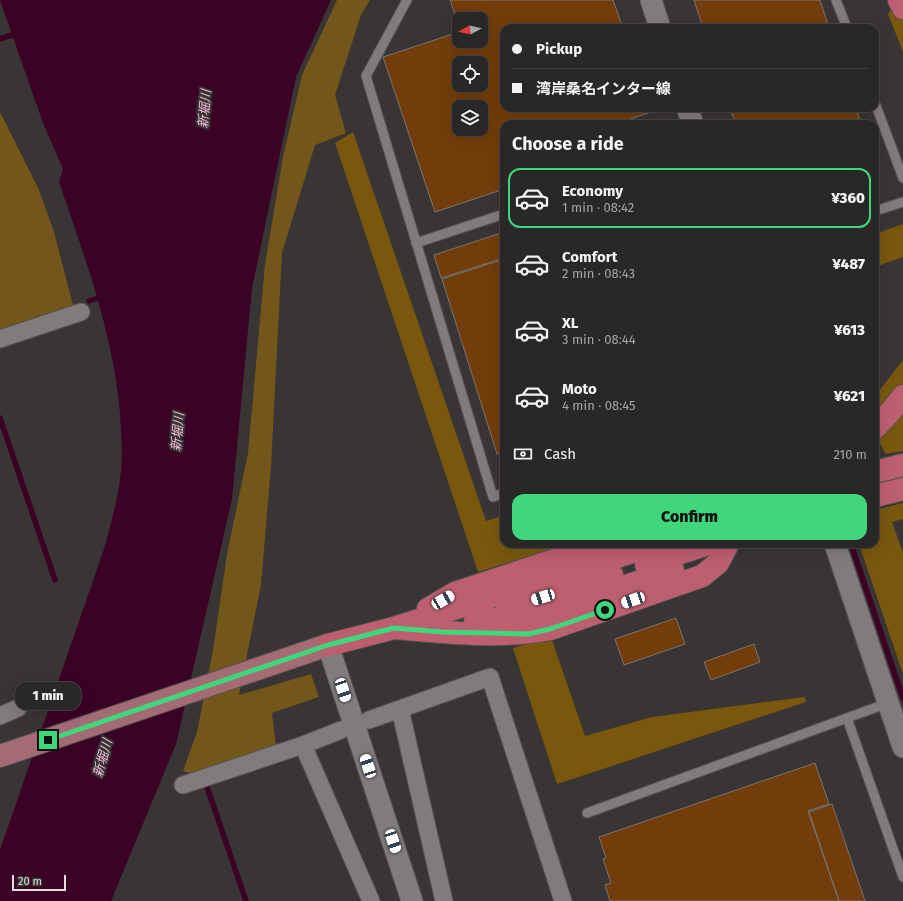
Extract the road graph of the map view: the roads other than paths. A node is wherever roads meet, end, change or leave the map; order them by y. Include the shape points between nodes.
1 (407, 0) edge
2 (651, 0) edge
3 (836, 0) edge
4 (899, 0) edge
5 (903, 8) edge
6 (659, 24) edge
7 (845, 24) edge
8 (878, 112) edge
9 (903, 178) edge
10 (903, 202) edge
11 (879, 210) edge
12 (500, 215) edge
13 (416, 243) junction
14 (81, 312) dead end
15 (0, 339) edge
16 (903, 396) edge
17 (879, 424) edge
18 (903, 465) edge
19 (879, 471) edge
20 (903, 488) edge
21 (903, 493) edge
22 (500, 494) edge
23 (879, 496) edge
24 (879, 496) edge
25 (591, 548) edge
26 (644, 548) edge
27 (696, 548) edge
28 (717, 548) edge
29 (726, 548) edge
30 (836, 548) edge
31 (394, 628) junction
32 (328, 645) junction
33 (888, 703) junction
34 (18, 708) dead end
35 (400, 709) junction
36 (0, 716) edge
37 (847, 718) junction
38 (369, 720) dead end
39 (341, 730) dead end
40 (303, 745) junction
41 (903, 747) edge
42 (2, 755) edge
43 (183, 785) dead end
44 (587, 813) dead end
45 (903, 877) edge
46 (371, 901) edge
47 (412, 901) edge
48 (444, 901) edge
49 (563, 901) edge

1 - 13 lane via 366,76
2 - 6 street
3 - 7 lane
4 - 5 highway
8 - 9 lane
10 - 11 lane
12 - 13 lane
13 - 22 lane via 493,497
14 - 15 street
16 - 17 highway
18 - 19 highway
20 - 23 highway
21 - 24 highway
25 - 31 highway via 455,593
26 - 31 highway
27 - 31 highway via 493,613
28 - 31 highway via 699,561 545,614
29 - 31 highway via 718,563 702,576 550,629 528,634
30 - 33 street
31 - 32 highway
32 - 42 main road
32 - 47 street
33 - 37 lane
33 - 41 street
34 - 36 street
35 - 38 street
35 - 48 street
35 - 49 street via 490,677
37 - 44 lane
37 - 45 lane
39 - 40 street
40 - 43 street
40 - 46 street

